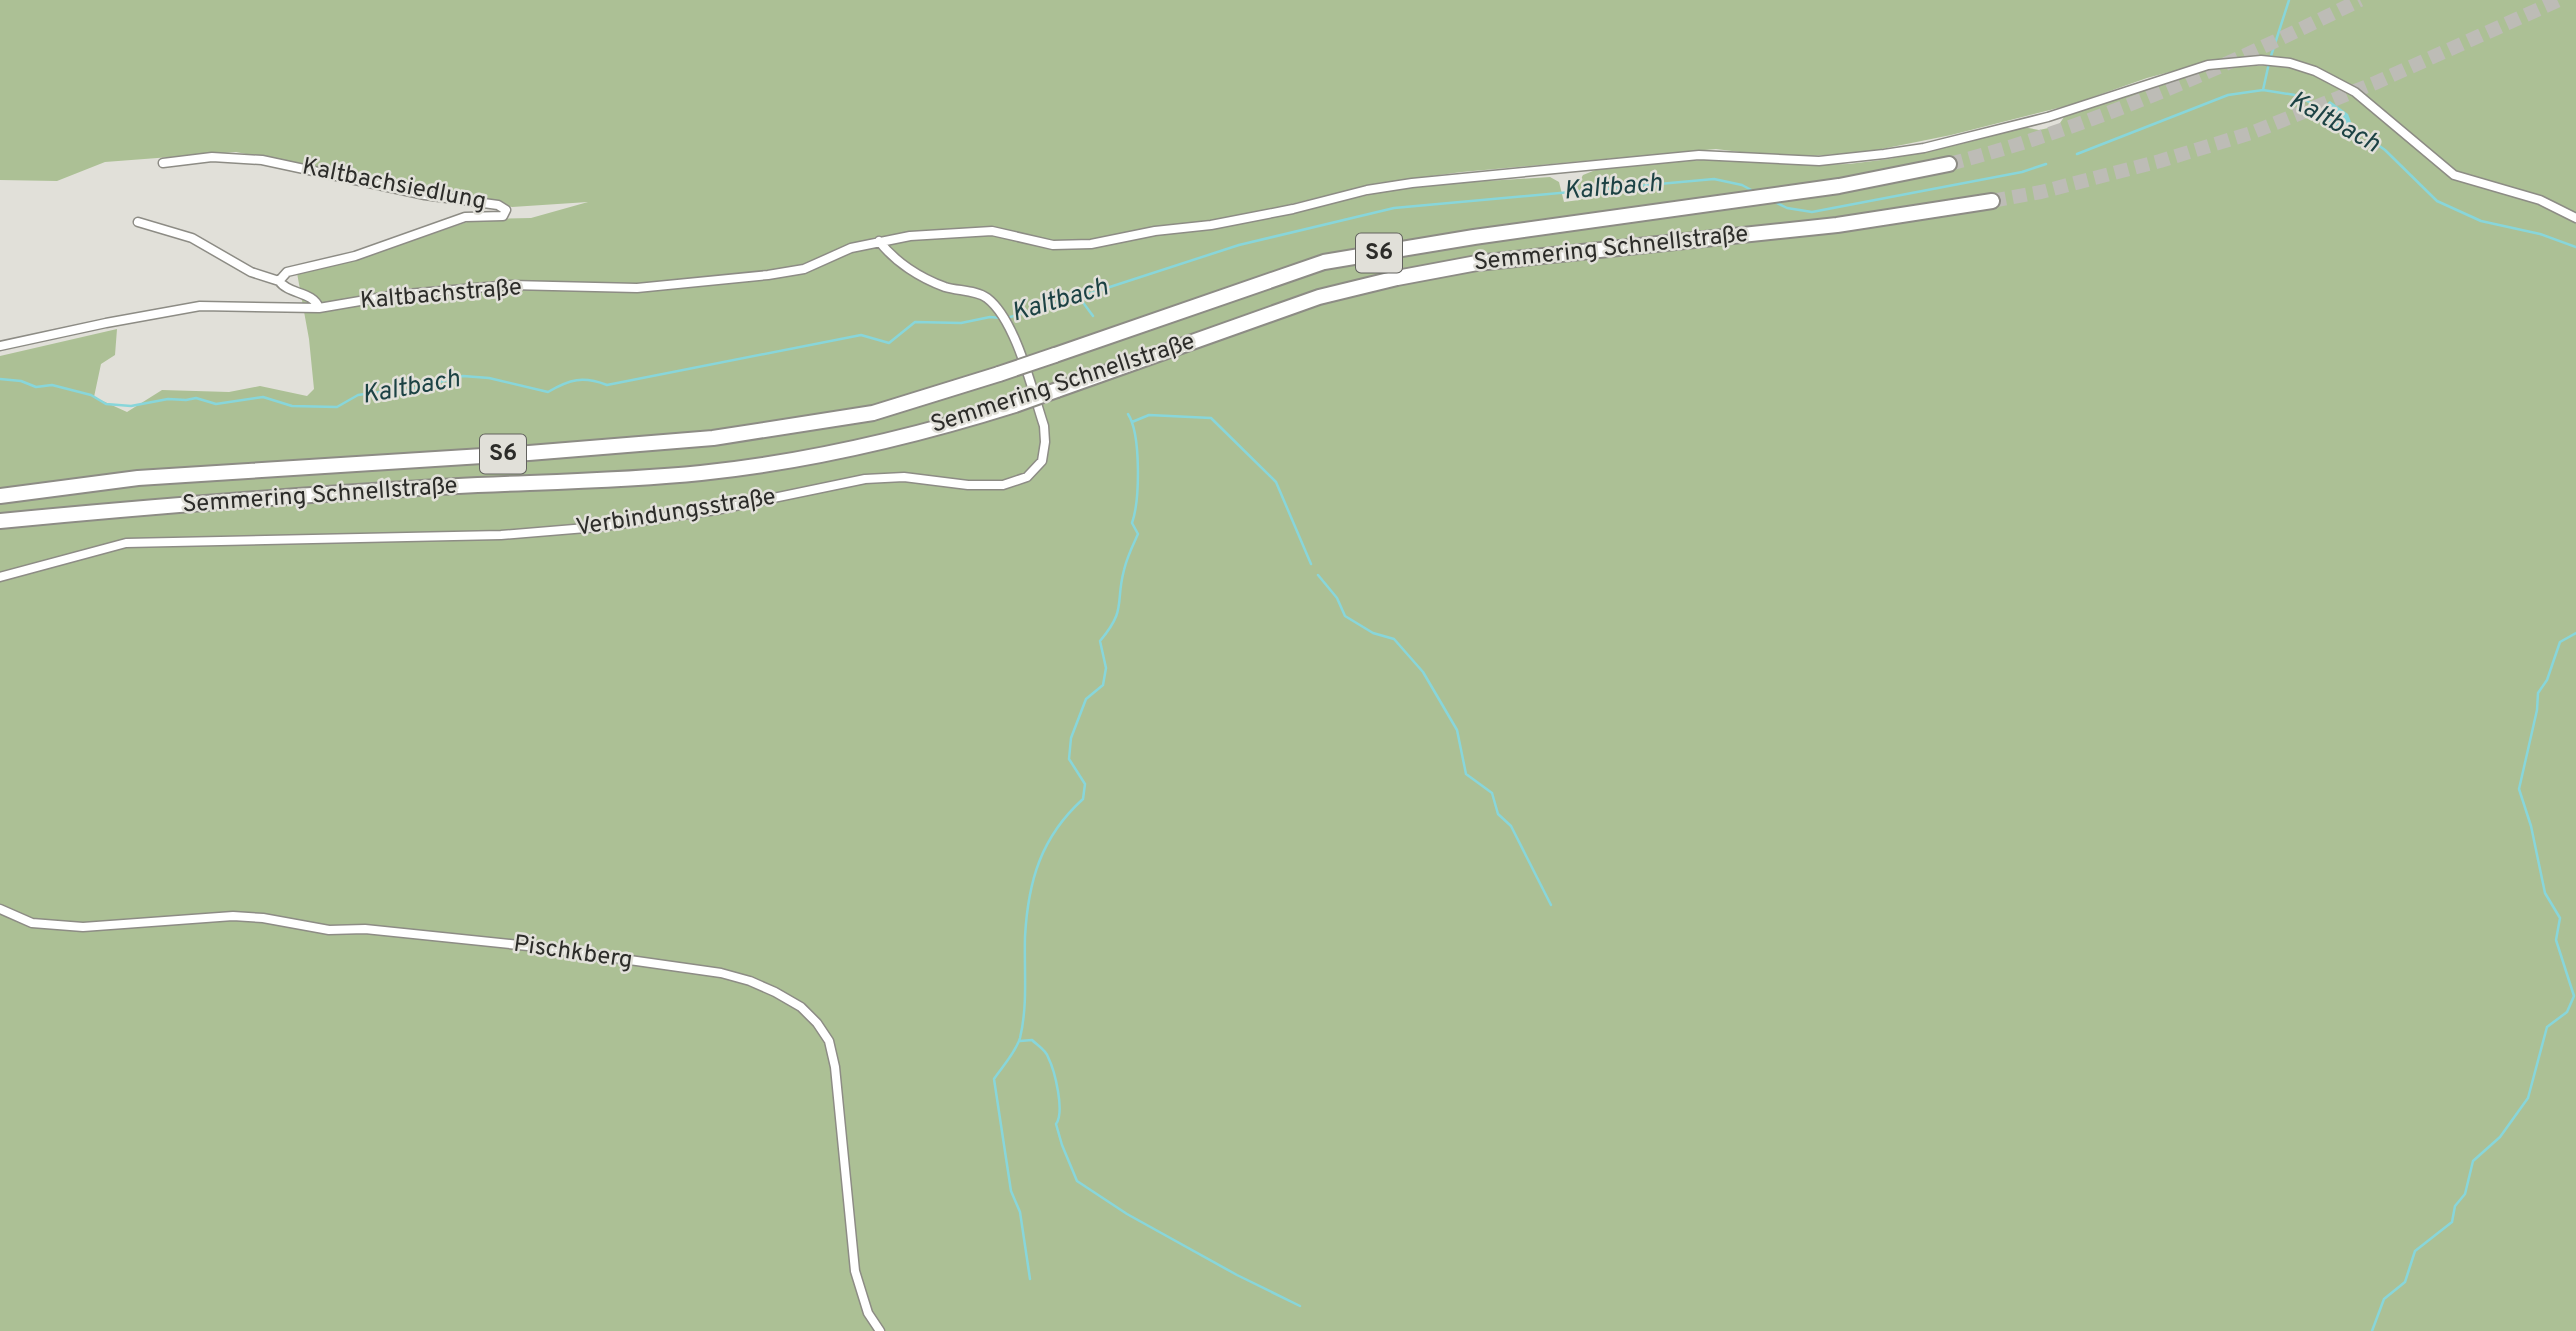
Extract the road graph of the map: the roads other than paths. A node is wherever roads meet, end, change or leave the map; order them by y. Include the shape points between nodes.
1 (163, 163) dead end
2 (1949, 164) tunnel mouth
3 (1992, 201) tunnel mouth
4 (2576, 218) edge
5 (138, 222) dead end
6 (879, 241) junction
7 (279, 281) junction
8 (319, 308) junction
9 (0, 346) edge
10 (0, 496) edge
11 (0, 522) edge
12 (0, 577) edge
13 (0, 909) edge
14 (880, 1331) edge

1 - 7 street, Kaltbachsiedlung via 212,157 262,160 425,195 498,205 506,211 503,216 466,218 355,256 286,272
2 - 10 highway, Semmering Schnellstraße / S6, bridge via 1793,193 1324,262 873,413 713,438 138,478
3 - 11 highway, Semmering Schnellstraße / S6, bridge via 1837,225 1477,263 1397,278 1319,296 960,422 818,456 701,473 382,490
4 - 6 street, Kaltbachstraße via 2540,200 2454,175 2355,92 2315,71 2290,63 2243,60 2190,70 1979,136 1884,155 1819,161 1699,155 1412,183 1211,225 1091,244 1067,246 992,231
5 - 7 street via 192,238 251,272
6 - 8 street, Kaltbachstraße via 804,269 768,275 637,288 512,285 396,295
6 - 12 street, Verbindungsstraße via 892,258 913,271 944,287 984,296 999,310 1012,331 1044,426 1045,454 1027,477 988,486 904,477 865,479 716,510 501,535 125,543
7 - 8 street via 283,287 314,299
8 - 9 street, Kaltbachstraße via 200,306
13 - 14 street, Pischkberg via 32,923 62,927 233,916 329,930 456,938 696,969 750,981 775,992 801,1007 830,1041 855,1271 868,1313

